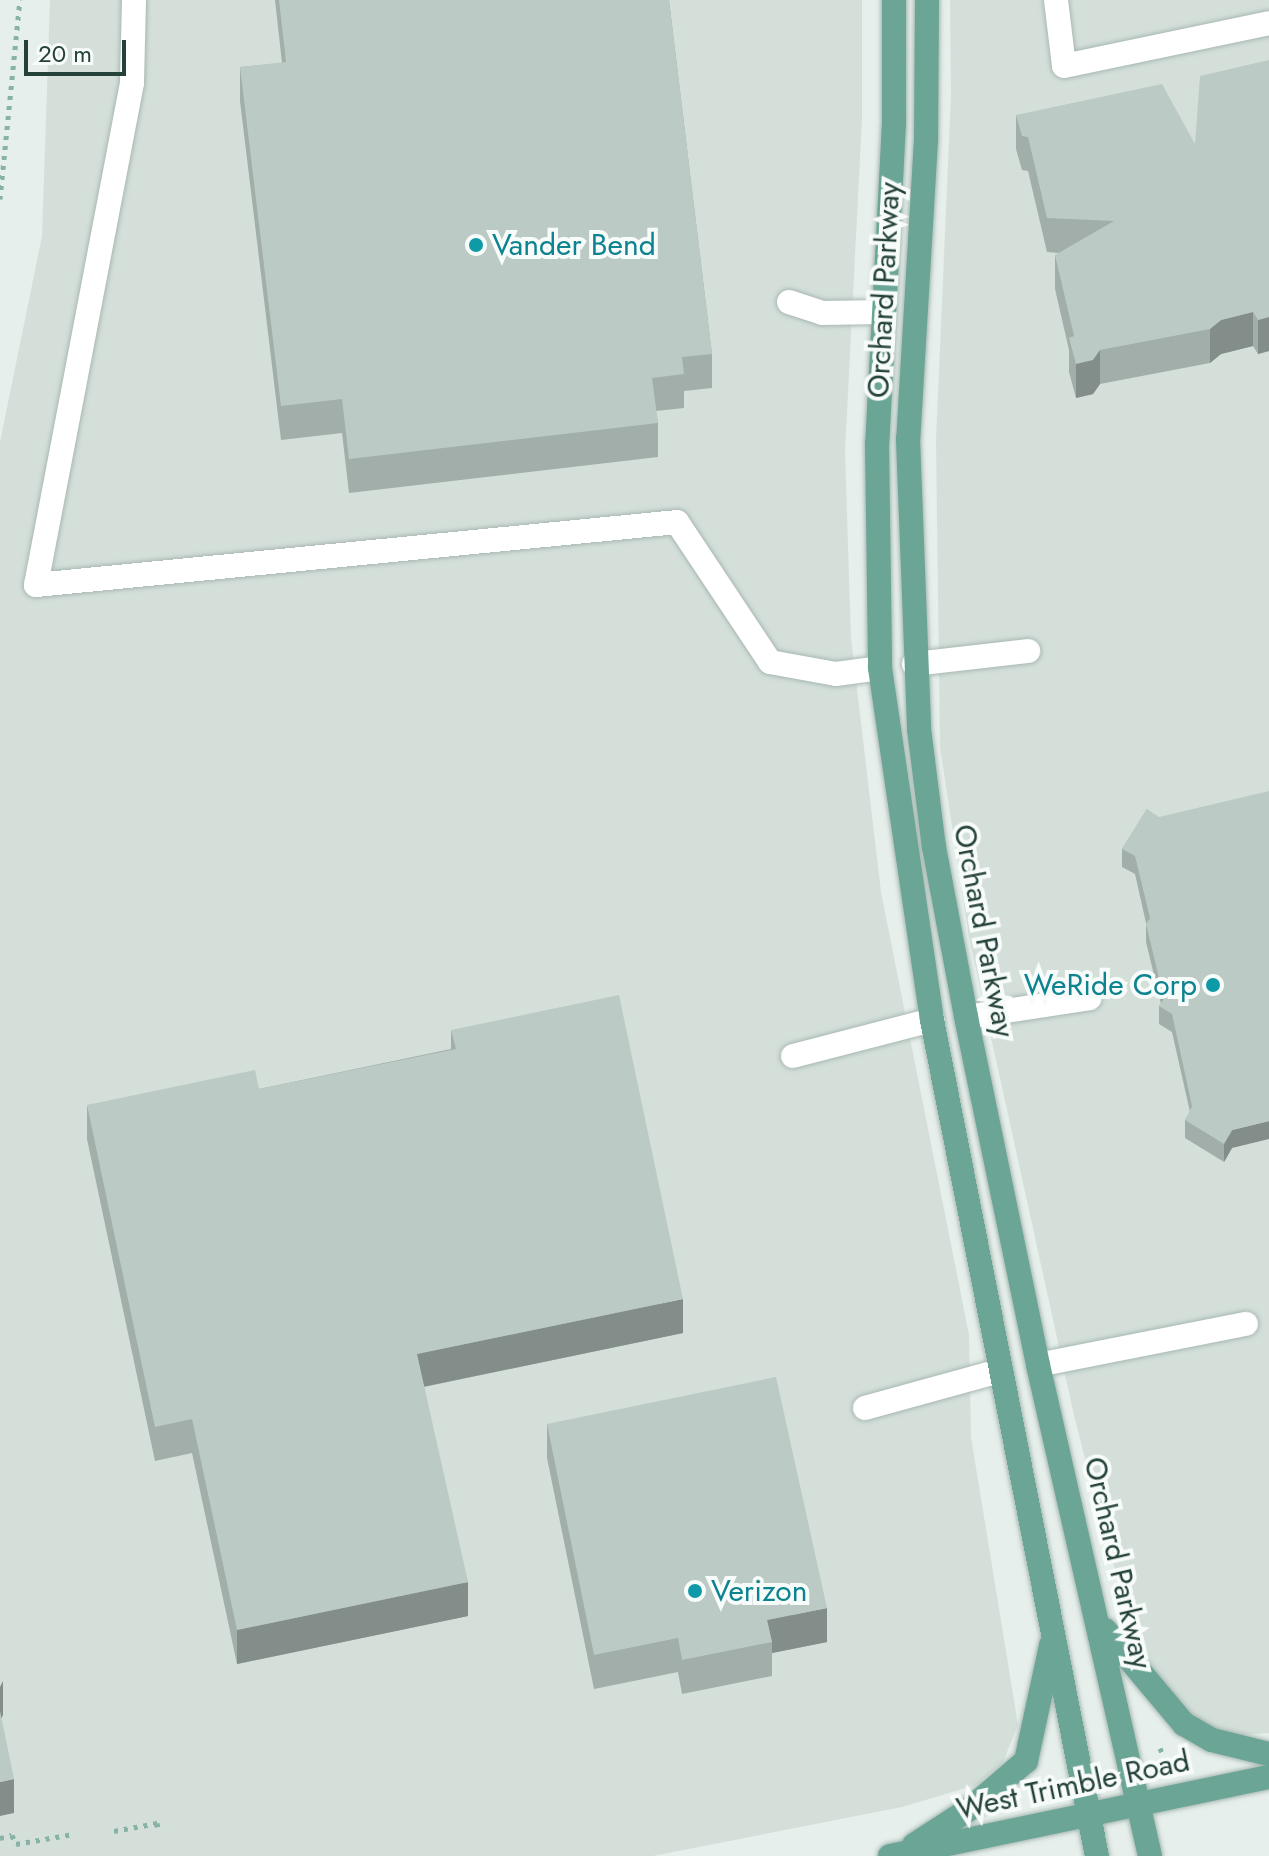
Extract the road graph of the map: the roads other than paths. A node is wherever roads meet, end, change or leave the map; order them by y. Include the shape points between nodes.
1 (134, 0) edge
2 (894, 0) edge
3 (927, 0) edge
4 (1056, 0) edge
5 (1269, 23) edge
6 (789, 302) dead end
7 (883, 312) junction
8 (915, 314) junction
9 (1028, 651) dead end
10 (914, 664) junction
11 (880, 668) junction
12 (1090, 998) dead end
13 (966, 1017) junction
14 (932, 1020) junction
15 (793, 1056) dead end
16 (1246, 1324) dead end
17 (1038, 1365) junction
18 (999, 1371) junction
19 (865, 1408) dead end
20 (1100, 1623) junction
21 (1053, 1634) junction
22 (1269, 1754) edge
23 (1269, 1777) edge
24 (1139, 1803) junction
25 (1090, 1813) junction
26 (896, 1855) edge
27 (1097, 1856) edge
28 (1150, 1856) edge

1 - 11 lane via 132,83 36,585 677,522 770,662 836,674
2 - 7 main road, Orchard Parkway
3 - 8 main road, Orchard Parkway
4 - 5 lane via 1064,66
6 - 7 lane via 822,313
7 - 8 main road
7 - 11 main road, Orchard Parkway via 877,444
8 - 10 main road, Orchard Parkway via 908,439
9 - 10 lane
10 - 11 main road
10 - 13 main road, Orchard Parkway via 934,847
11 - 14 main road, Orchard Parkway
12 - 13 lane
13 - 14 main road
13 - 17 main road, Orchard Parkway
14 - 15 lane
14 - 18 main road, Orchard Parkway
16 - 17 lane
17 - 18 main road
17 - 20 main road, Orchard Parkway
18 - 19 lane
18 - 21 main road, Orchard Parkway
20 - 22 main road via 1142,1681 1184,1724 1212,1740
20 - 24 main road, Orchard Parkway
21 - 25 main road, Orchard Parkway
21 - 26 main road via 1026,1761 971,1808
23 - 24 main road, West Trimble Road
24 - 25 main road, West Trimble Road
24 - 28 main road, Orchard Parkway
25 - 26 main road, West Trimble Road
25 - 27 main road, Orchard Parkway

